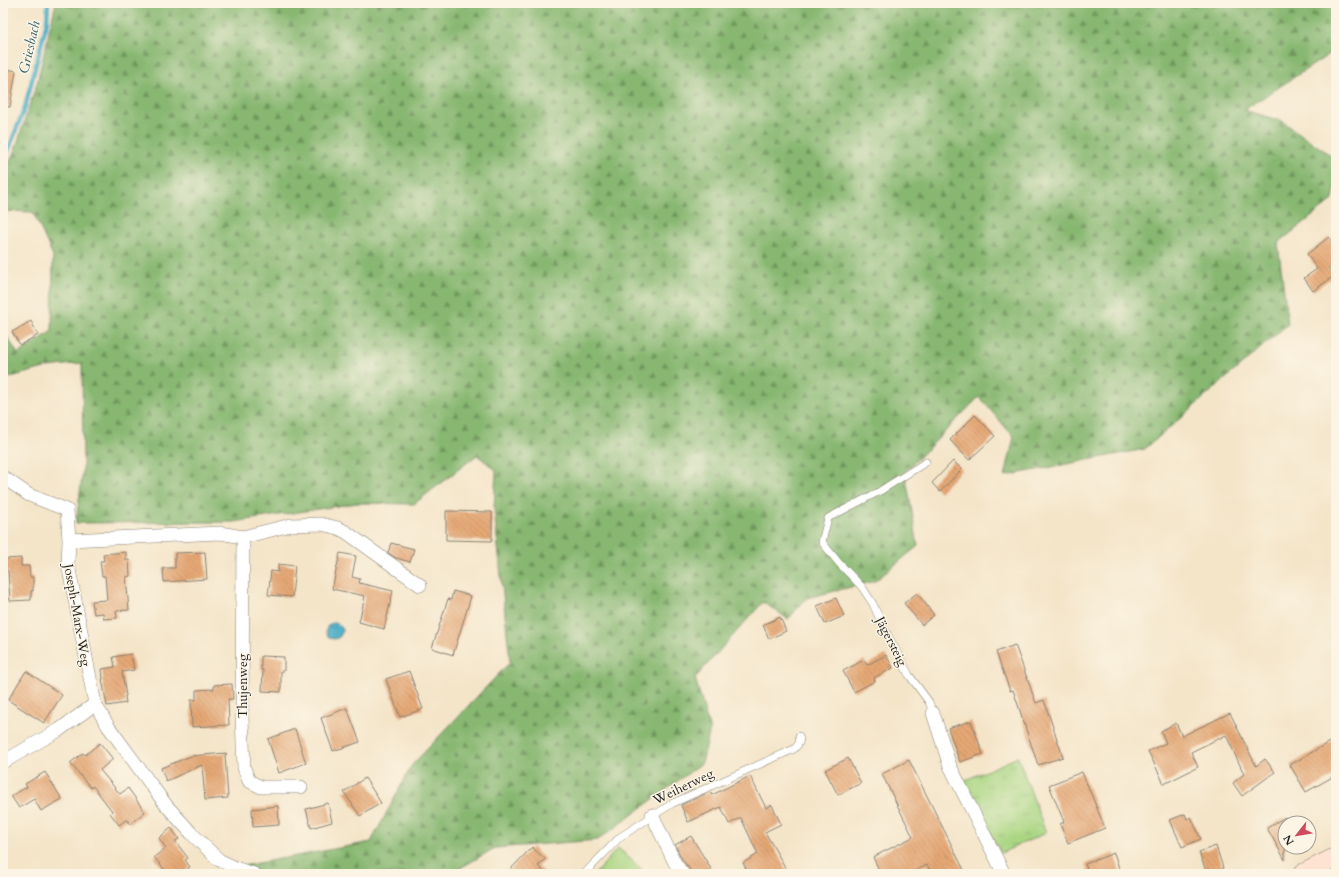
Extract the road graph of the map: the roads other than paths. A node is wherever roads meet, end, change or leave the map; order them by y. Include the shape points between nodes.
1 (926, 462) dead end
2 (3, 476) edge
3 (243, 537) junction
4 (69, 540) junction
5 (420, 585) dead end
6 (95, 704) junction
7 (933, 713) joint
8 (799, 736) dead end
9 (3, 762) edge
10 (301, 787) dead end
11 (652, 815) junction
12 (1336, 857) edge
13 (254, 874) edge
14 (584, 874) edge
15 (683, 874) edge
16 (1004, 874) edge
17 (1302, 874) edge

1 - 7 lane, Jägersteig via 880,491 828,518 822,542 862,587
2 - 4 street, Joseph-Marx-Weg via 29,495 67,510
3 - 4 street via 220,533
3 - 5 street via 291,525 321,524 338,528 355,537
3 - 10 street, Thujenweg via 244,768 249,781 261,787
4 - 6 street, Joseph-Marx-Weg via 68,564
6 - 9 street via 59,730
6 - 13 street, Joseph-Marx-Weg via 108,726 166,805 193,836 219,860
7 - 16 street, Jägersteig via 950,766
8 - 11 lane, Weiherweg via 799,745 794,749 673,803
11 - 14 lane, Weiherweg via 620,837
11 - 15 street
12 - 17 main road

